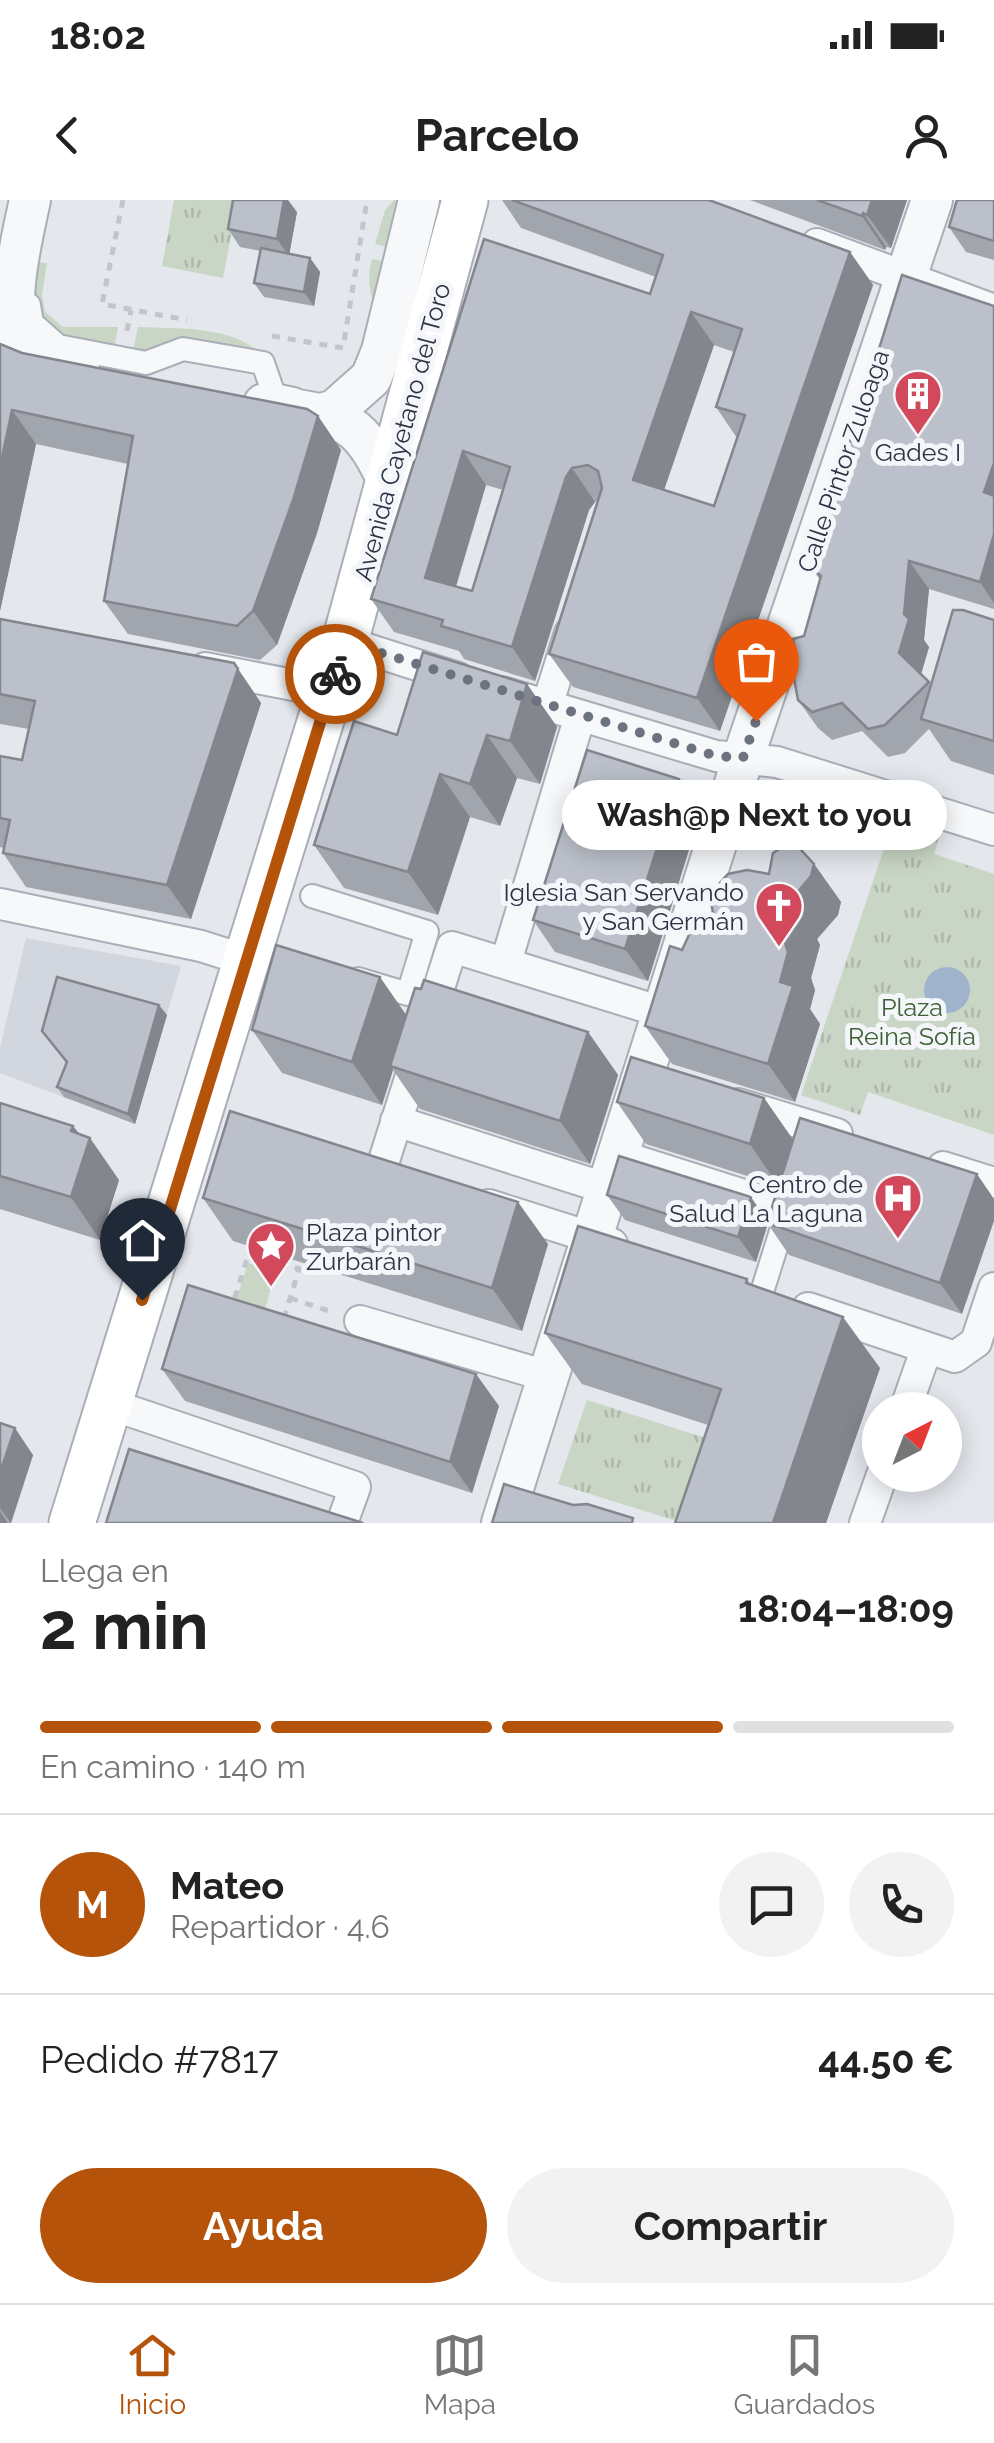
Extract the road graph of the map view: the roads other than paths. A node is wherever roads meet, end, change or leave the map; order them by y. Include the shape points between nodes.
1 (30, 200) edge
2 (50, 200) edge
3 (415, 200) edge
4 (465, 200) edge
5 (932, 200) edge
6 (798, 237) edge
7 (904, 277) junction
8 (6, 296) edge
9 (994, 310) edge
10 (411, 402) junction
11 (327, 412) junction
12 (389, 484) junction
13 (577, 611) edge
14 (345, 642) junction
15 (174, 662) edge
16 (330, 692) junction
17 (548, 706) junction
18 (580, 716) junction
19 (743, 758) junction
20 (994, 830) edge
21 (312, 896) dead end
22 (0, 904) edge
23 (248, 961) junction
24 (506, 962) junction
25 (342, 974) edge
26 (662, 1012) junction
27 (720, 1098) edge
28 (396, 1122) junction
29 (868, 1144) edge
30 (346, 1159) edge
31 (922, 1160) edge
32 (381, 1170) junction
33 (613, 1172) junction
34 (416, 1181) edge
35 (994, 1182) edge
36 (469, 1198) edge
37 (786, 1202) joint
38 (592, 1237) junction
39 (649, 1256) edge
40 (994, 1288) edge
41 (753, 1289) joint
42 (360, 1321) dead end
43 (985, 1345) edge
44 (926, 1350) junction
45 (548, 1376) junction
46 (911, 1392) edge
47 (109, 1404) junction
48 (876, 1492) edge
49 (514, 1506) edge
50 (72, 1523) edge
51 (342, 1523) edge
52 (864, 1523) edge

1 - 8 street
2 - 3 street via 28,312 48,340 146,363 183,348 263,364 274,394 320,404 346,394 373,360
3 - 11 street via 378,363 360,390
4 - 10 main road, Avenida Cayetano del Toro
5 - 7 street, Calle Pintor Zuloaga
6 - 7 street
7 - 9 street
7 - 19 street, Calle Pintor Zuloaga
8 - 11 street via 20,343 30,354 66,367
10 - 11 street
10 - 12 main road, Avenida Cayetano del Toro
11 - 12 street via 363,435
12 - 14 main road, Avenida Cayetano del Toro
13 - 17 street
14 - 16 main road, Avenida Cayetano del Toro
14 - 17 street
15 - 16 street
16 - 23 main road, Avenida Cayetano del Toro
17 - 18 street
18 - 19 street
18 - 24 street
19 - 20 street via 777,762
19 - 26 street, Calle Pintor Zuloaga
21 - 25 street via 427,932 408,994
22 - 23 street
23 - 47 main road, Avenida Cayetano del Toro via 214,1118
24 - 26 street
24 - 28 street via 452,947
26 - 33 street, Calle Pintor Zuloaga via 654,1078
27 - 29 street via 811,1135
28 - 32 street
28 - 33 street
30 - 32 street
31 - 35 street
32 - 34 street
33 - 37 street
33 - 38 street, Calle Pintor Zuloaga
36 - 38 street
37 - 41 street
38 - 39 street
38 - 45 street, Calle Pintor Zuloaga
40 - 43 street
41 - 44 street
42 - 45 street
43 - 44 street via 954,1358
44 - 46 street
45 - 49 street, Calle Pintor Zuloaga
47 - 50 main road, Avenida Cayetano del Toro
47 - 51 street via 354,1486
48 - 52 street

